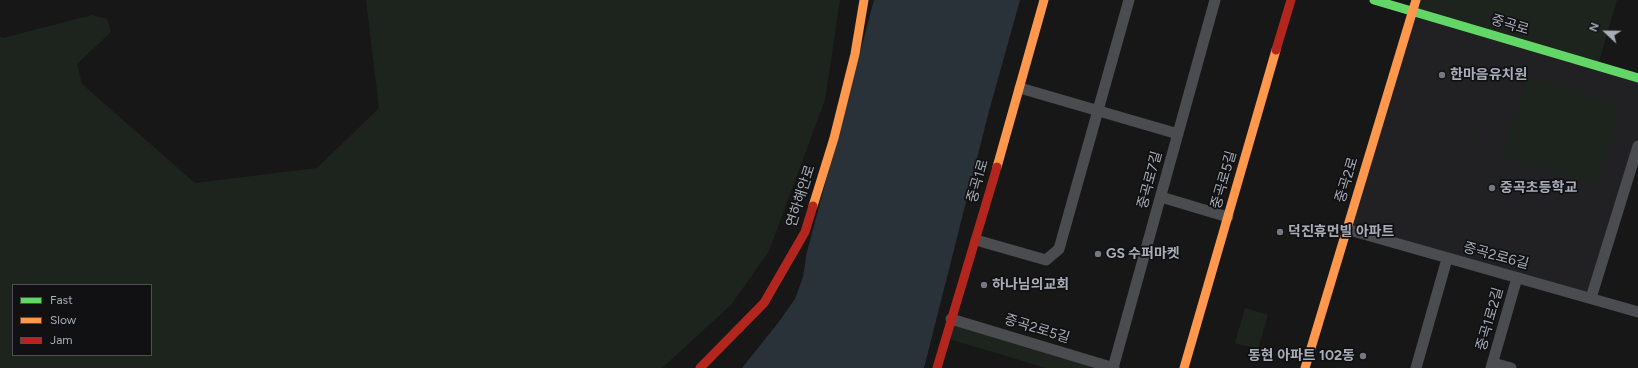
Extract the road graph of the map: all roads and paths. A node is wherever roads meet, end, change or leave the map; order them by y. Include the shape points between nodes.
1 (864, 0) edge
2 (1044, 0) edge
3 (1129, 0) edge
4 (1215, 0) edge
5 (1291, 0) edge
6 (1374, 0) edge
7 (1416, 0) edge
8 (1413, 11) junction
9 (1638, 78) edge
10 (1020, 88) junction
11 (1097, 111) junction
12 (1178, 134) junction
13 (1638, 146) edge
14 (1161, 197) junction
15 (1228, 217) junction
16 (1346, 229) junction
17 (976, 240) junction
18 (1447, 259) junction
19 (1517, 278) junction
20 (1591, 298) junction
21 (1638, 312) edge
22 (951, 318) junction
23 (1492, 365) edge
24 (700, 368) edge
25 (937, 368) edge
26 (1113, 368) edge
27 (1184, 368) edge
28 (1305, 368) edge
29 (1416, 368) edge
30 (1511, 368) edge

1 - 24 street, 연하해안로 via 855,54 834,138 805,232 764,303
2 - 10 street, 중곡1로
3 - 11 street
4 - 12 street, 중곡로7길
5 - 15 street, 중곡로5길
6 - 8 street, 중곡로
7 - 8 street, 중곡2로
8 - 9 street, 중곡로
8 - 16 street, 중곡2로
10 - 11 street
10 - 17 street, 중곡1로
11 - 12 street
11 - 17 street via 1059,249 1046,260
12 - 14 street, 중곡로7길
13 - 20 street
14 - 15 street
14 - 26 street, 중곡로7길
15 - 27 street, 중곡로5길
16 - 18 street, 중곡2로6길
16 - 28 street, 중곡2로
17 - 22 street, 중곡1로
18 - 19 street, 중곡2로6길
18 - 29 street
19 - 20 street, 중곡2로6길
19 - 23 street, 중곡1로2길
20 - 21 street, 중곡2로6길
22 - 25 street, 중곡1로
22 - 26 street, 중곡2로5길
23 - 30 street

